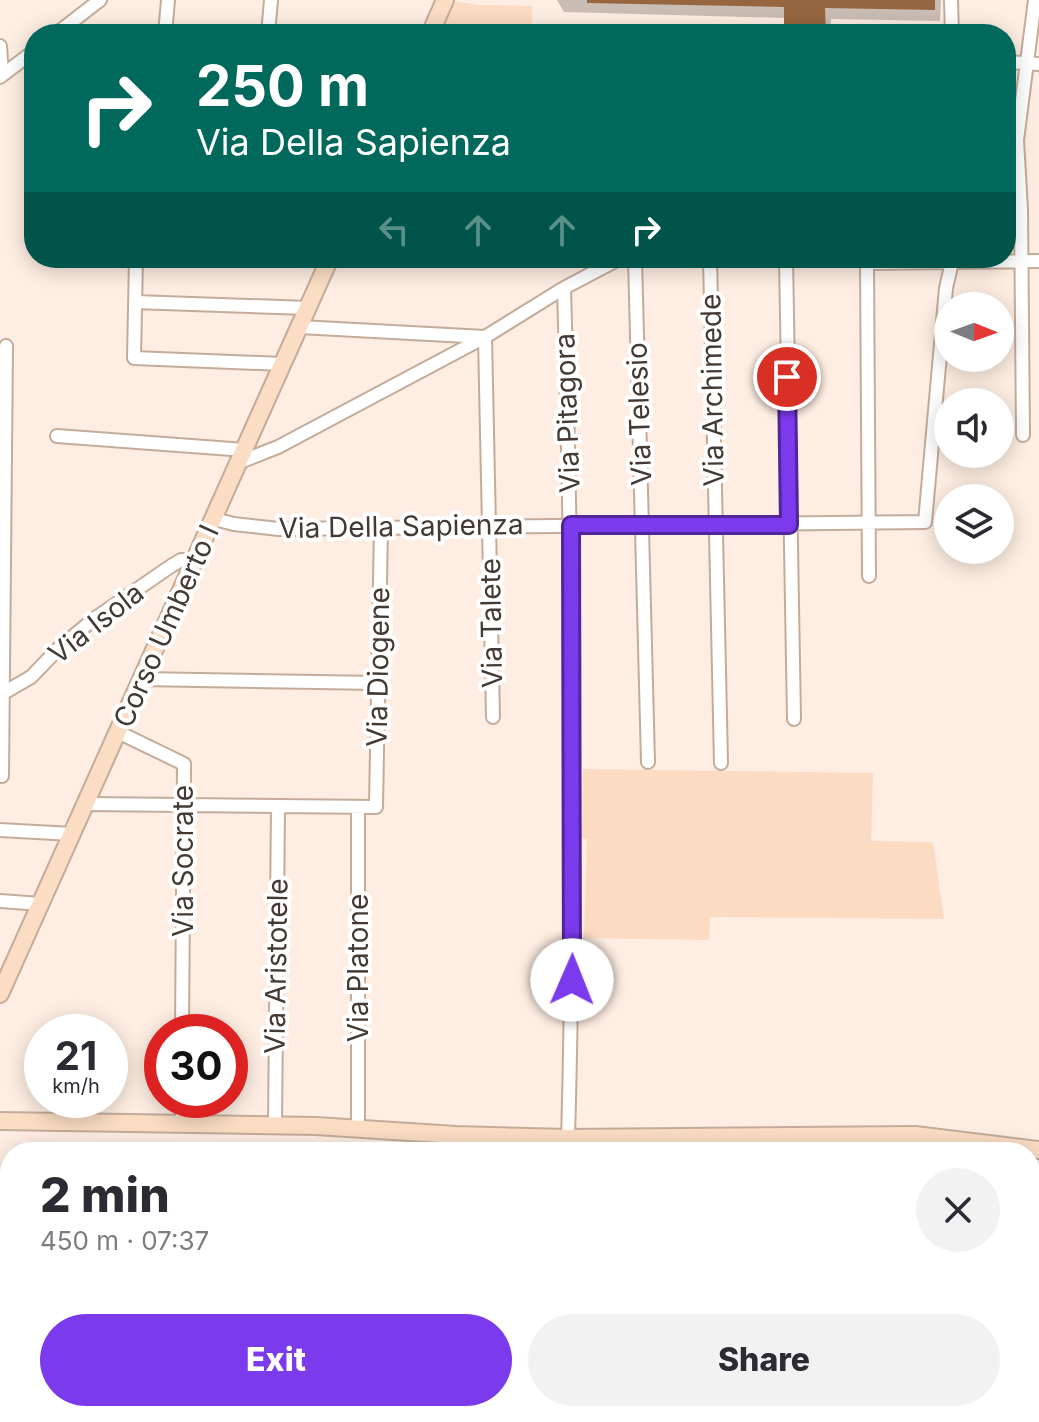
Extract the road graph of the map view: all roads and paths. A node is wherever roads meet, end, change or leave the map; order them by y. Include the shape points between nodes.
1 (168, 0) edge
2 (271, 0) edge
3 (445, 0) edge
4 (951, 0) edge
5 (1035, 0) edge
6 (95, 2) edge
7 (68, 24) edge
8 (166, 24) edge
9 (269, 24) edge
10 (434, 24) edge
11 (952, 24) edge
12 (0, 46) edge
13 (24, 59) edge
14 (1032, 64) edge
15 (1, 76) edge
16 (1039, 261) edge
17 (1016, 262) edge
18 (1020, 262) junction
19 (136, 268) edge
20 (326, 268) edge
21 (602, 268) edge
22 (635, 268) edge
23 (710, 268) edge
24 (786, 268) edge
25 (867, 268) edge
26 (951, 268) edge
27 (564, 288) junction
28 (135, 302) junction
29 (308, 308) junction
30 (300, 327) junction
31 (485, 337) junction
32 (6, 346) dead end
33 (283, 364) junction
34 (1023, 435) dead end
35 (57, 436) dead end
36 (242, 456) junction
37 (214, 519) junction
38 (868, 524) junction
39 (571, 525) junction
40 (789, 525) junction
41 (490, 526) junction
42 (642, 526) junction
43 (715, 526) junction
44 (381, 527) junction
45 (195, 561) junction
46 (869, 576) dead end
47 (141, 679) junction
48 (378, 683) junction
49 (2, 695) edge
50 (493, 717) dead end
51 (794, 719) dead end
52 (118, 732) junction
53 (648, 762) dead end
54 (721, 763) dead end
55 (2, 776) dead end
56 (86, 804) junction
57 (183, 805) junction
58 (278, 806) junction
59 (358, 807) junction
60 (0, 830) edge
61 (72, 834) junction
62 (0, 901) edge
63 (41, 904) junction
64 (1, 988) edge
65 (182, 1014) edge
66 (182, 1118) edge
67 (0, 1121) edge
68 (182, 1124) junction
69 (275, 1125) junction
70 (358, 1129) junction
71 (568, 1138) junction
72 (559, 1142) edge
73 (973, 1142) edge

1 - 8 street
2 - 9 street
3 - 10 main road
4 - 11 street
5 - 14 street
6 - 7 street
12 - 15 street
13 - 15 street
14 - 18 street via 1017,140
16 - 18 street
17 - 18 street
18 - 34 street
19 - 28 street
20 - 29 main road, Corso Umberto I
21 - 27 street
22 - 42 street, Via Telesio
23 - 43 street, Via Archimede
24 - 40 street
25 - 38 street
26 - 38 street, Via Della Sapienza via 925,522
27 - 31 street
27 - 39 street, Via Pitagora
28 - 29 street
28 - 33 street via 134,358
29 - 30 main road, Corso Umberto I
30 - 31 street
30 - 33 main road, Corso Umberto I
31 - 36 street via 278,447
31 - 41 street, Via Talete
32 - 49 street
33 - 36 main road, Corso Umberto I
35 - 36 street
36 - 37 main road, Corso Umberto I
37 - 44 street, Via Della Sapienza via 279,529
37 - 45 main road, Corso Umberto I
38 - 40 street, Via Della Sapienza
38 - 46 street
39 - 41 street, Via Della Sapienza
39 - 42 street, Via Della Sapienza
39 - 71 street, Via Pitagora via 573,949
40 - 43 street, Via Della Sapienza
40 - 51 street
41 - 44 street, Via Della Sapienza
41 - 50 street, Via Talete
42 - 43 street, Via Della Sapienza
42 - 53 street, Via Telesio
43 - 54 street, Via Archimede
44 - 48 street, Via Diogene
45 - 47 main road, Corso Umberto I
45 - 49 street, Via Isola via 181,560 94,619 31,677
47 - 48 street
47 - 52 main road, Corso Umberto I
48 - 59 street, Via Diogene via 376,807
49 - 55 street
52 - 56 main road, Corso Umberto I
52 - 57 street, Via Socrate via 184,764
56 - 57 street
56 - 61 main road, Corso Umberto I
57 - 58 street
57 - 65 street, Via Socrate
58 - 59 street
58 - 69 street, Via Aristotele
59 - 70 street, Via Platone
60 - 61 street
61 - 63 main road, Corso Umberto I
62 - 63 street
63 - 64 main road, Corso Umberto I
66 - 68 street
67 - 68 main road
68 - 69 main road
69 - 70 main road
70 - 71 main road
71 - 72 street
71 - 73 main road via 915,1135

